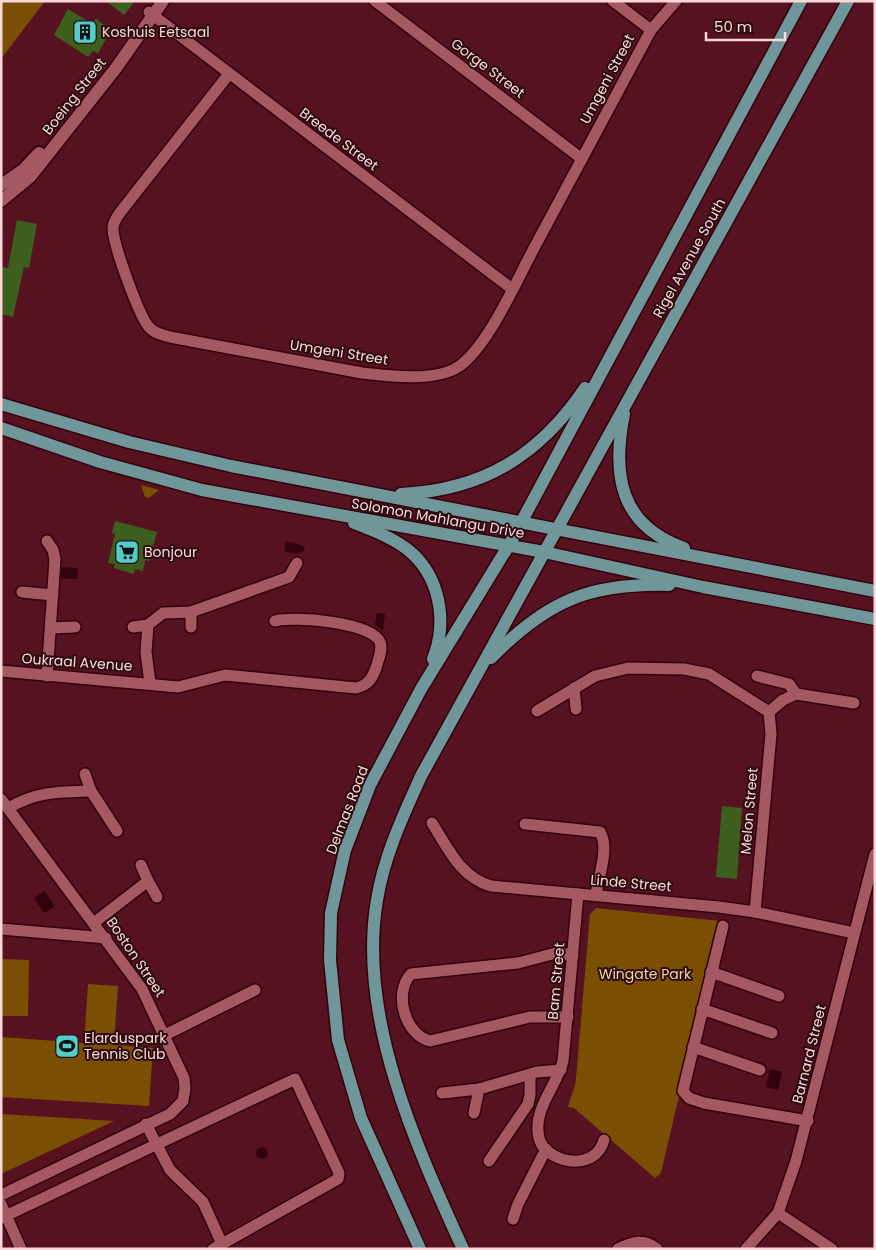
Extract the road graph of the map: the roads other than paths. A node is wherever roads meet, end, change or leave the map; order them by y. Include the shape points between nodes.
1 (161, 1) edge
2 (375, 1) edge
3 (613, 1) edge
4 (676, 1) edge
5 (801, 1) edge
6 (848, 1) edge
7 (152, 14) junction
8 (651, 30) junction
9 (229, 74) junction
10 (582, 159) junction
11 (1, 185) edge
12 (1, 201) edge
13 (512, 289) junction
14 (626, 328) junction
15 (627, 402) junction
16 (1, 404) edge
17 (1, 428) edge
18 (381, 496) junction
19 (334, 514) junction
20 (520, 521) junction
21 (557, 529) junction
22 (47, 541) dead end
23 (509, 546) junction
24 (544, 552) junction
25 (718, 560) junction
26 (297, 563) dead end
27 (702, 587) junction
28 (875, 590) edge
29 (22, 592) dead end
30 (53, 595) junction
31 (197, 607) junction
32 (875, 619) edge
33 (275, 621) dead end
34 (148, 625) junction
35 (76, 627) dead end
36 (133, 627) dead end
37 (191, 627) dead end
38 (51, 628) junction
39 (481, 669) junction
40 (1, 671) edge
41 (47, 676) junction
42 (757, 676) dead end
43 (150, 683) junction
44 (574, 688) junction
45 (421, 689) junction
46 (796, 694) junction
47 (854, 703) dead end
48 (576, 709) dead end
49 (537, 711) dead end
50 (769, 712) junction
51 (86, 774) dead end
52 (91, 791) junction
53 (4, 804) edge
54 (432, 823) dead end
55 (525, 824) dead end
56 (116, 831) dead end
57 (875, 854) edge
58 (142, 866) dead end
59 (148, 881) junction
60 (578, 894) junction
61 (596, 895) junction
62 (157, 897) dead end
63 (755, 912) junction
64 (94, 922) junction
65 (723, 926) dead end
66 (1, 929) edge
67 (854, 933) junction
68 (106, 938) junction
69 (573, 955) junction
70 (711, 972) junction
71 (255, 990) dead end
72 (779, 996) dead end
73 (702, 1009) junction
74 (568, 1017) junction
75 (772, 1033) dead end
76 (165, 1034) junction
77 (693, 1047) junction
78 (561, 1070) junction
79 (760, 1070) dead end
80 (530, 1076) junction
81 (479, 1089) junction
82 (442, 1093) dead end
83 (474, 1113) dead end
84 (808, 1121) junction
85 (146, 1124) junction
86 (604, 1140) dead end
87 (158, 1145) junction
88 (546, 1149) junction
89 (489, 1161) dead end
90 (1, 1195) edge
91 (1, 1204) edge
92 (778, 1213) junction
93 (4, 1216) edge
94 (513, 1219) dead end
95 (217, 1246) edge
96 (21, 1249) edge
97 (420, 1249) edge
98 (463, 1249) edge
99 (618, 1249) edge
100 (657, 1249) edge
101 (746, 1249) edge
102 (832, 1249) edge

1 - 7 street, Boeing Street
2 - 10 street, Gorge Street
3 - 8 street
4 - 8 street, Umgeni Street
5 - 14 main road, Rigel Avenue South
6 - 15 main road, Rigel Avenue South
7 - 9 street, Breede Street
7 - 11 street, Boeing Street via 45,148 23,170
7 - 12 street, Boeing Street via 85,108 30,177
8 - 10 street, Umgeni Street
9 - 13 street, Breede Street
9 - 13 street, Umgeni Street via 114,223 118,251 140,311 152,330 170,337 362,373 440,375 470,358
10 - 13 street, Umgeni Street
14 - 18 main road via 559,422 534,448 508,466 470,483 433,493
14 - 20 main road, Rigel Avenue South
15 - 21 main road, Rigel Avenue South
15 - 25 main road via 619,448 618,472 622,491 639,519 656,534
16 - 18 main road, Solomon Mahlangu Drive via 129,442
17 - 19 main road, Solomon Mahlangu Drive via 100,462 202,490
18 - 20 main road, Solomon Mahlangu Drive
19 - 23 main road, Solomon Mahlangu Drive
19 - 45 main road via 408,549 430,576 440,609 440,628 437,649
20 - 21 main road, Solomon Mahlangu Drive
20 - 23 main road, Delmas Road
21 - 24 main road
21 - 25 main road, Solomon Mahlangu Drive
22 - 30 street via 55,554
23 - 24 main road, Solomon Mahlangu Drive
23 - 45 main road, Delmas Road
24 - 27 main road, Solomon Mahlangu Drive
24 - 39 main road
25 - 28 main road, Solomon Mahlangu Drive
26 - 31 street via 289,577 229,593
27 - 32 main road, Solomon Mahlangu Drive
27 - 39 main road via 618,587 568,600 529,623
29 - 30 street
30 - 38 street
31 - 34 street via 163,607
31 - 37 street
33 - 43 street, Oukraal Avenue via 299,619 373,633 381,649 373,677 367,684 356,688 225,675 184,687
34 - 36 street
34 - 43 street via 146,652
35 - 38 street
38 - 41 street
39 - 98 main road via 422,776 398,828 377,901 373,946 378,1010 396,1079
40 - 41 street, Oukraal Avenue
41 - 43 street, Oukraal Avenue
42 - 46 street via 789,684
44 - 48 street
44 - 49 street
44 - 50 street via 595,676 621,668 684,669 715,677
45 - 97 main road, Delmas Road via 370,785 345,850 331,913 330,960 338,1040 361,1118
46 - 47 street
46 - 50 street via 782,700
50 - 63 street, Melon Street via 771,734
51 - 52 street
52 - 53 street via 46,792
52 - 56 street
53 - 64 street, Boston Street
54 - 60 street, Linde Street via 463,870 478,882
55 - 61 street via 600,832 603,854
57 - 67 street, Barnard Street
58 - 59 street
59 - 62 street
59 - 64 street
60 - 61 street, Linde Street
60 - 69 street, Bam Street
61 - 63 street, Linde Street
63 - 67 street, Linde Street
64 - 68 street, Boston Street
65 - 70 street
66 - 68 street
67 - 84 street, Barnard Street
68 - 76 street, Boston Street via 142,989
69 - 74 street, Bam Street
69 - 74 street via 556,953 518,963 411,974 404,996 404,1011 409,1023 418,1036 430,1041 530,1017
70 - 72 street
70 - 73 street
71 - 76 street
73 - 75 street
73 - 77 street
74 - 78 street, Bam Street
76 - 85 street, Boston Street via 184,1078 185,1093 183,1101 170,1114
77 - 79 street
77 - 84 street via 683,1084 683,1091 689,1098
78 - 80 street via 537,1072
78 - 88 street via 546,1095 540,1118 539,1138
80 - 81 street
80 - 89 street via 528,1104
81 - 82 street
81 - 83 street
84 - 92 street, Barnard Street
85 - 87 street
85 - 90 street, Boston Street
86 - 88 street via 596,1155 579,1162 566,1160
87 - 93 street
87 - 95 street via 170,1170 203,1202
87 - 95 street via 293,1079 297,1080 339,1173 338,1179
88 - 94 street
91 - 93 street
92 - 101 street, Barnard Street
92 - 102 street
93 - 96 street
99 - 100 street via 632,1242 647,1242

